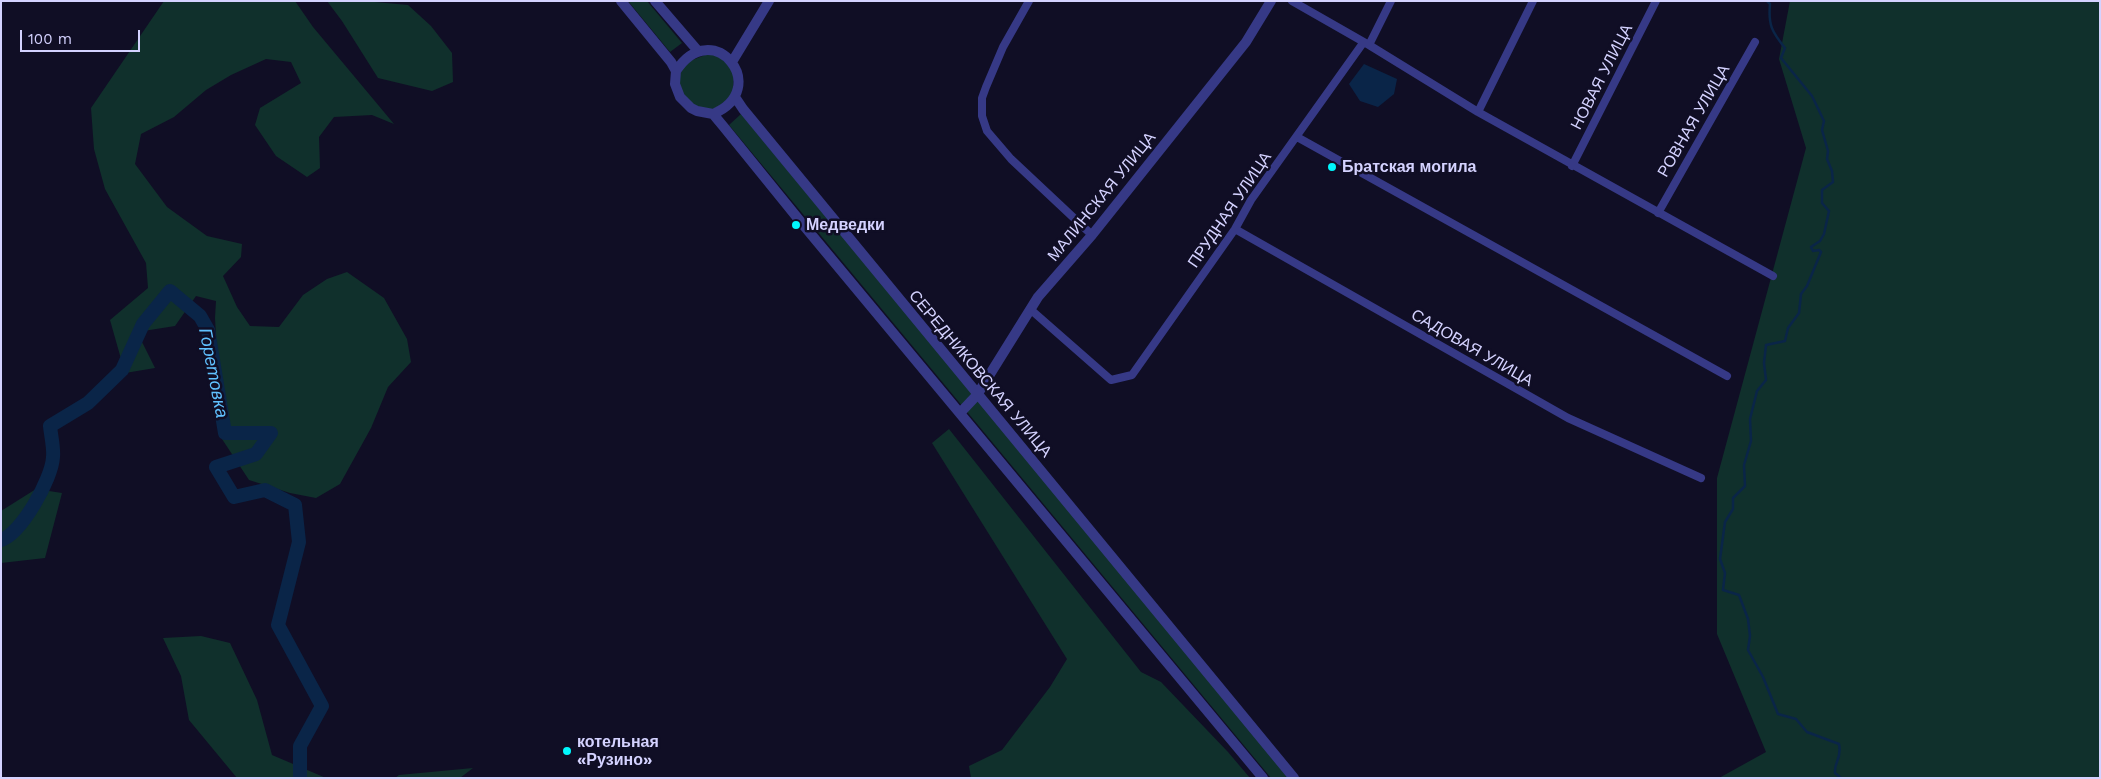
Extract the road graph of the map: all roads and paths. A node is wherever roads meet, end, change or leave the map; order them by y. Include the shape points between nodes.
1 (621, 1) edge
2 (655, 1) edge
3 (1029, 1) edge
4 (1271, 1) edge
5 (1292, 1) edge
6 (1391, 1) edge
7 (1533, 1) edge
8 (1656, 1) edge
9 (768, 3) edge
10 (1754, 42) dead end
11 (1366, 44) junction
12 (698, 51) junction
13 (732, 62) junction
14 (676, 71) junction
15 (735, 97) junction
16 (1478, 112) junction
17 (713, 114) junction
18 (1297, 137) junction
19 (1572, 166) junction
20 (1658, 213) junction
21 (1235, 229) junction
22 (1092, 235) junction
23 (1773, 276) dead end
24 (1030, 309) junction
25 (1727, 376) dead end
26 (977, 395) junction
27 (960, 413) junction
28 (1701, 478) dead end
29 (1263, 778) edge
30 (1294, 778) edge

1 - 14 street
2 - 12 street
3 - 22 street via 1003,47 986,87 982,116 987,131 1011,160
4 - 22 street, МАЛИНСКАЯ УЛИЦА via 1246,42
5 - 11 street
6 - 11 street, ПРУДНАЯ УЛИЦА
7 - 16 street
8 - 19 street, НОВАЯ УЛИЦА
9 - 13 street
10 - 20 street, РОВНАЯ УЛИЦА
11 - 16 street
11 - 18 street, ПРУДНАЯ УЛИЦА
12 - 13 street via 714,50
12 - 14 street via 686,57
13 - 15 street via 739,84
14 - 17 street via 675,84 680,97 691,108
15 - 17 street via 723,110
15 - 26 street, СЕРЕДНИКОВСКАЯ УЛИЦА
16 - 19 street
17 - 27 street
18 - 21 street, ПРУДНАЯ УЛИЦА via 1251,200
18 - 25 street
19 - 20 street
20 - 23 street
21 - 24 street, ПРУДНАЯ УЛИЦА via 1132,375 1110,380
21 - 28 street, САДОВАЯ УЛИЦА via 1568,418
22 - 24 street, МАЛИНСКАЯ УЛИЦА
24 - 26 street, МАЛИНСКАЯ УЛИЦА
26 - 27 street, МАЛИНСКАЯ УЛИЦА
26 - 30 street, СЕРЕДНИКОВСКАЯ УЛИЦА
27 - 29 street

